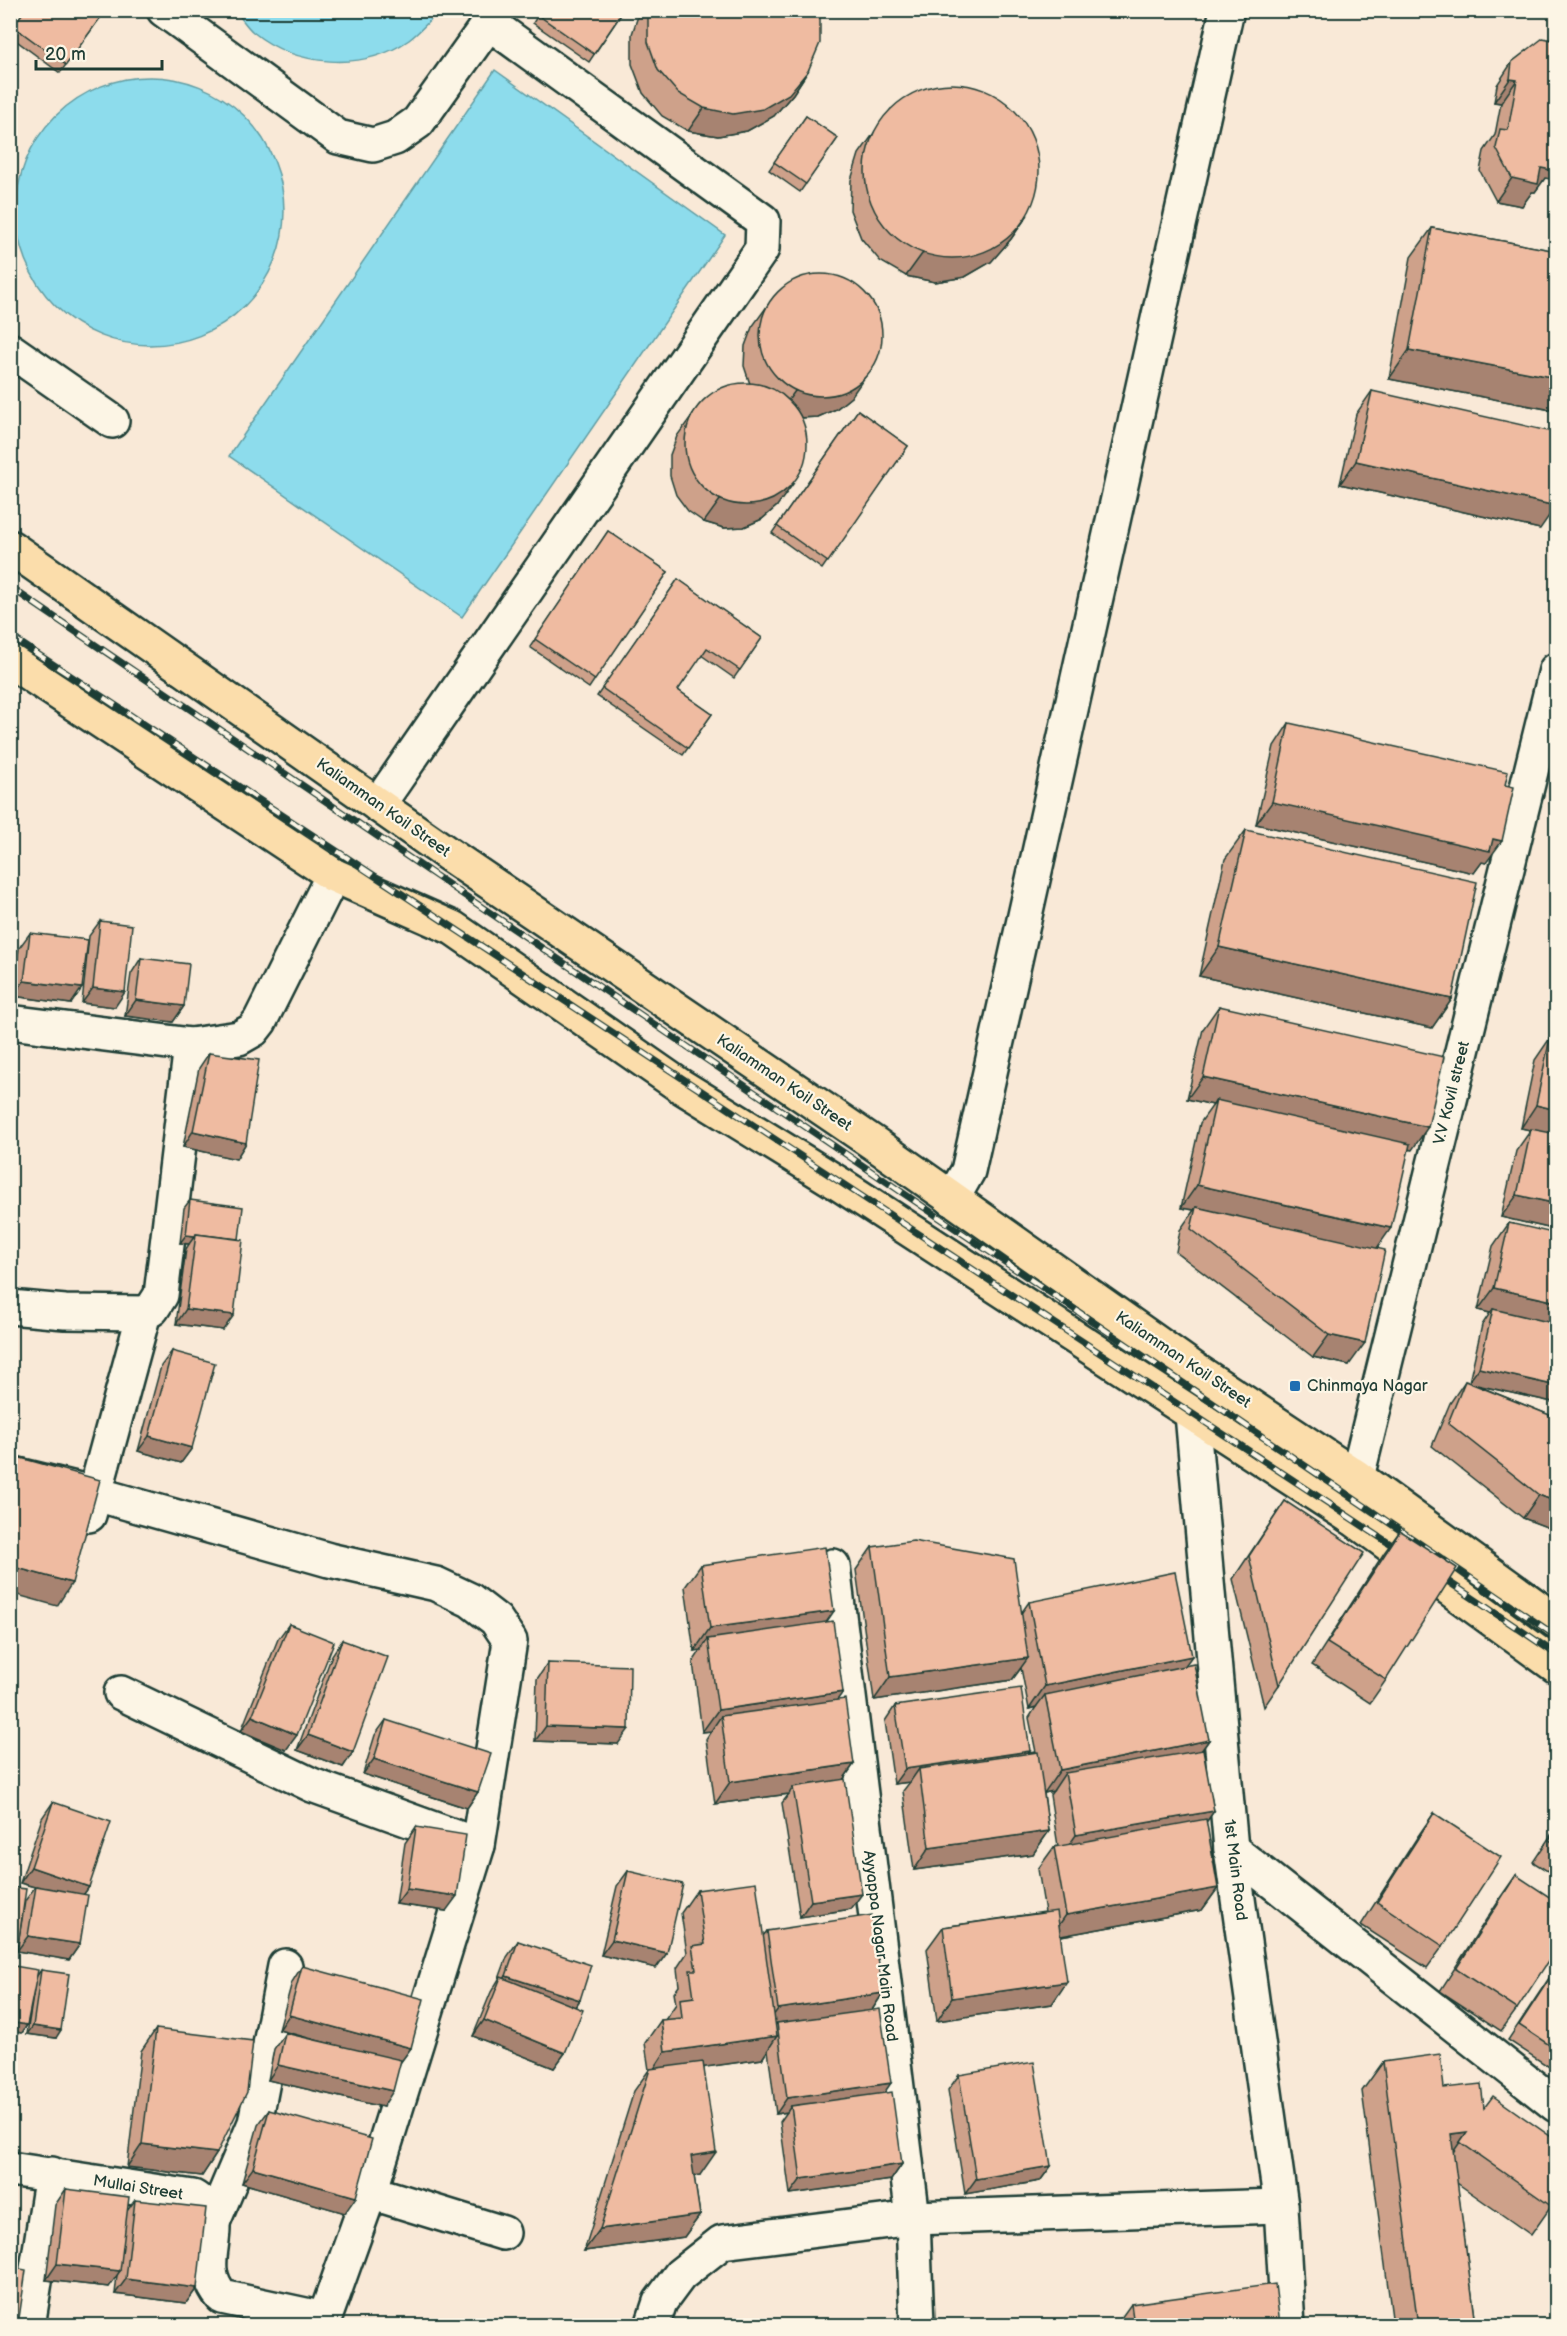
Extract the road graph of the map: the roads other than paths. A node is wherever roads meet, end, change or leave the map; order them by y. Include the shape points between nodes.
1 (164, 10) edge
2 (1227, 10) edge
3 (494, 17) edge
4 (10, 350) edge
5 (112, 421) dead end
6 (10, 547) edge
7 (10, 661) edge
8 (1557, 670) edge
9 (378, 805) junction
10 (333, 876) junction
11 (10, 1022) edge
12 (191, 1045) junction
13 (952, 1199) junction
14 (10, 1307) edge
15 (144, 1313) junction
16 (1192, 1414) junction
17 (10, 1473) edge
18 (1357, 1477) junction
19 (96, 1494) junction
20 (1351, 1517) junction
21 (80, 1549) edge
22 (832, 1566) dead end
23 (1557, 1621) edge
24 (1557, 1666) edge
25 (121, 1693) dead end
26 (478, 1845) junction
27 (1231, 1849) junction
28 (285, 1966) dead end
29 (1557, 2105) edge
30 (10, 2169) edge
31 (52, 2174) junction
32 (370, 2192) junction
33 (1281, 2206) junction
34 (913, 2217) junction
35 (213, 2222) junction
36 (503, 2233) dead end
37 (323, 2322) edge
38 (28, 2325) edge
39 (652, 2325) edge
40 (917, 2325) edge
41 (1288, 2325) edge

1 - 3 street via 338,137 373,145 395,138 418,122
2 - 13 street via 968,1171
3 - 9 street via 763,221 762,249
4 - 5 street
6 - 9 main road, Kaliamman Koil Street
7 - 10 main road
8 - 18 street, V.V Kovil street
9 - 13 main road, Kaliamman Koil Street
10 - 12 street via 253,1030 239,1038
10 - 16 main road via 453,928 679,1085 841,1185
11 - 12 street
12 - 15 street via 164,1279 161,1295 152,1309
13 - 18 main road, Kaliamman Koil Street via 1194,1369
14 - 15 street
15 - 19 street
16 - 20 main road
16 - 27 street, 1st Main Road
17 - 19 street
18 - 20 street, V.V Kovil street
18 - 23 main road, Kaliamman Koil Street
19 - 21 street
19 - 26 street via 329,1560 436,1584 470,1600 496,1620 510,1641
20 - 24 main road
22 - 34 street, Ayyappa Nagar Main Road
25 - 26 street via 312,1785
26 - 32 street
27 - 29 street
27 - 33 street, 1st Main Road
28 - 35 street via 255,2123
30 - 31 street, Mullai Street
31 - 35 street, Mullai Street via 193,2197 207,2208
31 - 38 street
32 - 36 street
32 - 37 street
33 - 34 street
33 - 41 street, 1st Main Road
34 - 39 street via 722,2242 680,2275 660,2302
34 - 40 street, Ayyappa Nagar Main Road
35 - 37 street via 210,2278 222,2297

